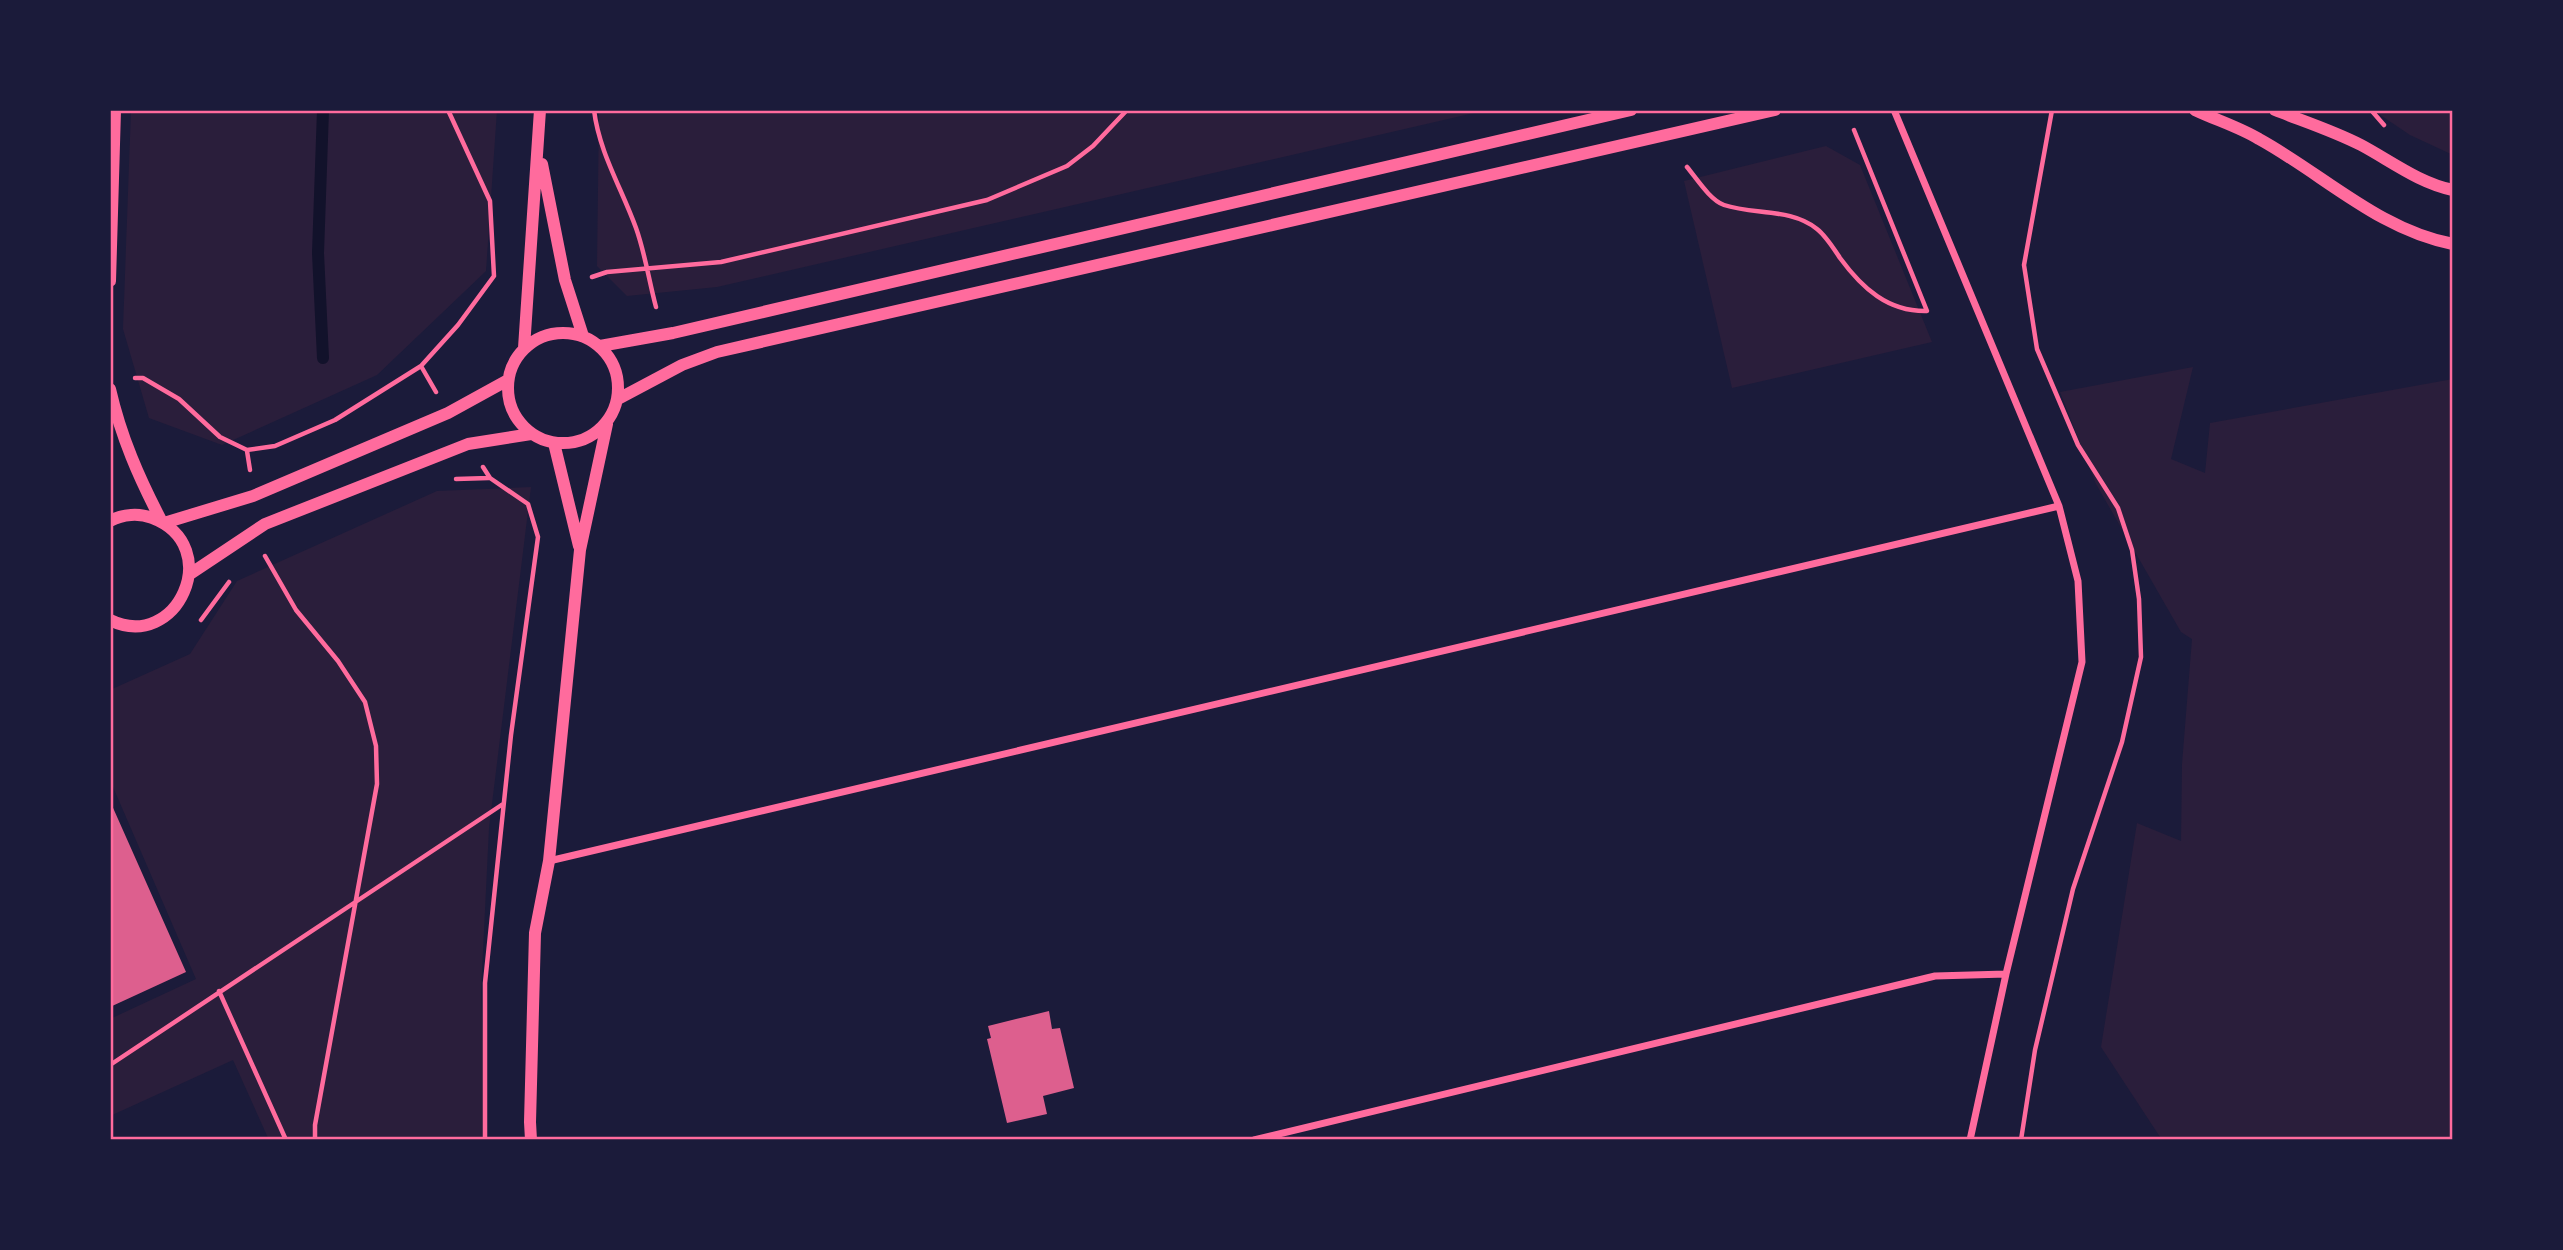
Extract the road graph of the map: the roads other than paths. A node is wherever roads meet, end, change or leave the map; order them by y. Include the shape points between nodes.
1 (115, 110) edge
2 (540, 110) edge
3 (1631, 110) edge
4 (1775, 110) edge
5 (1894, 110) edge
6 (2195, 110) edge
7 (2275, 110) edge
8 (539, 150) junction
9 (2453, 190) edge
10 (2453, 244) edge
11 (110, 281) edge
12 (583, 336) junction
13 (600, 346) junction
14 (524, 348) junction
15 (508, 380) junction
16 (110, 389) edge
17 (618, 399) junction
18 (607, 424) junction
19 (531, 434) junction
20 (554, 443) junction
21 (2059, 506) junction
22 (110, 521) edge
23 (163, 522) junction
24 (580, 550) junction
25 (190, 574) junction
26 (110, 620) edge
27 (549, 861) junction
28 (2006, 974) junction
29 (531, 1140) edge
30 (1254, 1140) edge
31 (1970, 1140) edge

1 - 11 street
2 - 8 street
3 - 13 street via 673,333
4 - 17 street via 717,352
5 - 21 street
6 - 10 street via 2258,138 2373,212 2435,241
7 - 9 street via 2358,143 2401,169
8 - 12 street via 565,280
8 - 14 street
12 - 13 street
12 - 14 street via 552,334
13 - 17 street via 616,370
14 - 15 street
15 - 19 street via 512,410
15 - 23 street via 448,413 253,496
16 - 23 street via 135,470
17 - 18 street
18 - 20 street via 592,437
18 - 24 street
19 - 20 street
19 - 25 street via 468,444 265,524
20 - 24 street
21 - 27 street
21 - 28 street via 2078,581 2082,662
22 - 23 street via 132,514
23 - 25 street via 184,544
24 - 27 street
25 - 26 street via 186,590 166,616 134,626
27 - 29 street via 535,933
28 - 30 street via 1935,976
28 - 31 street

